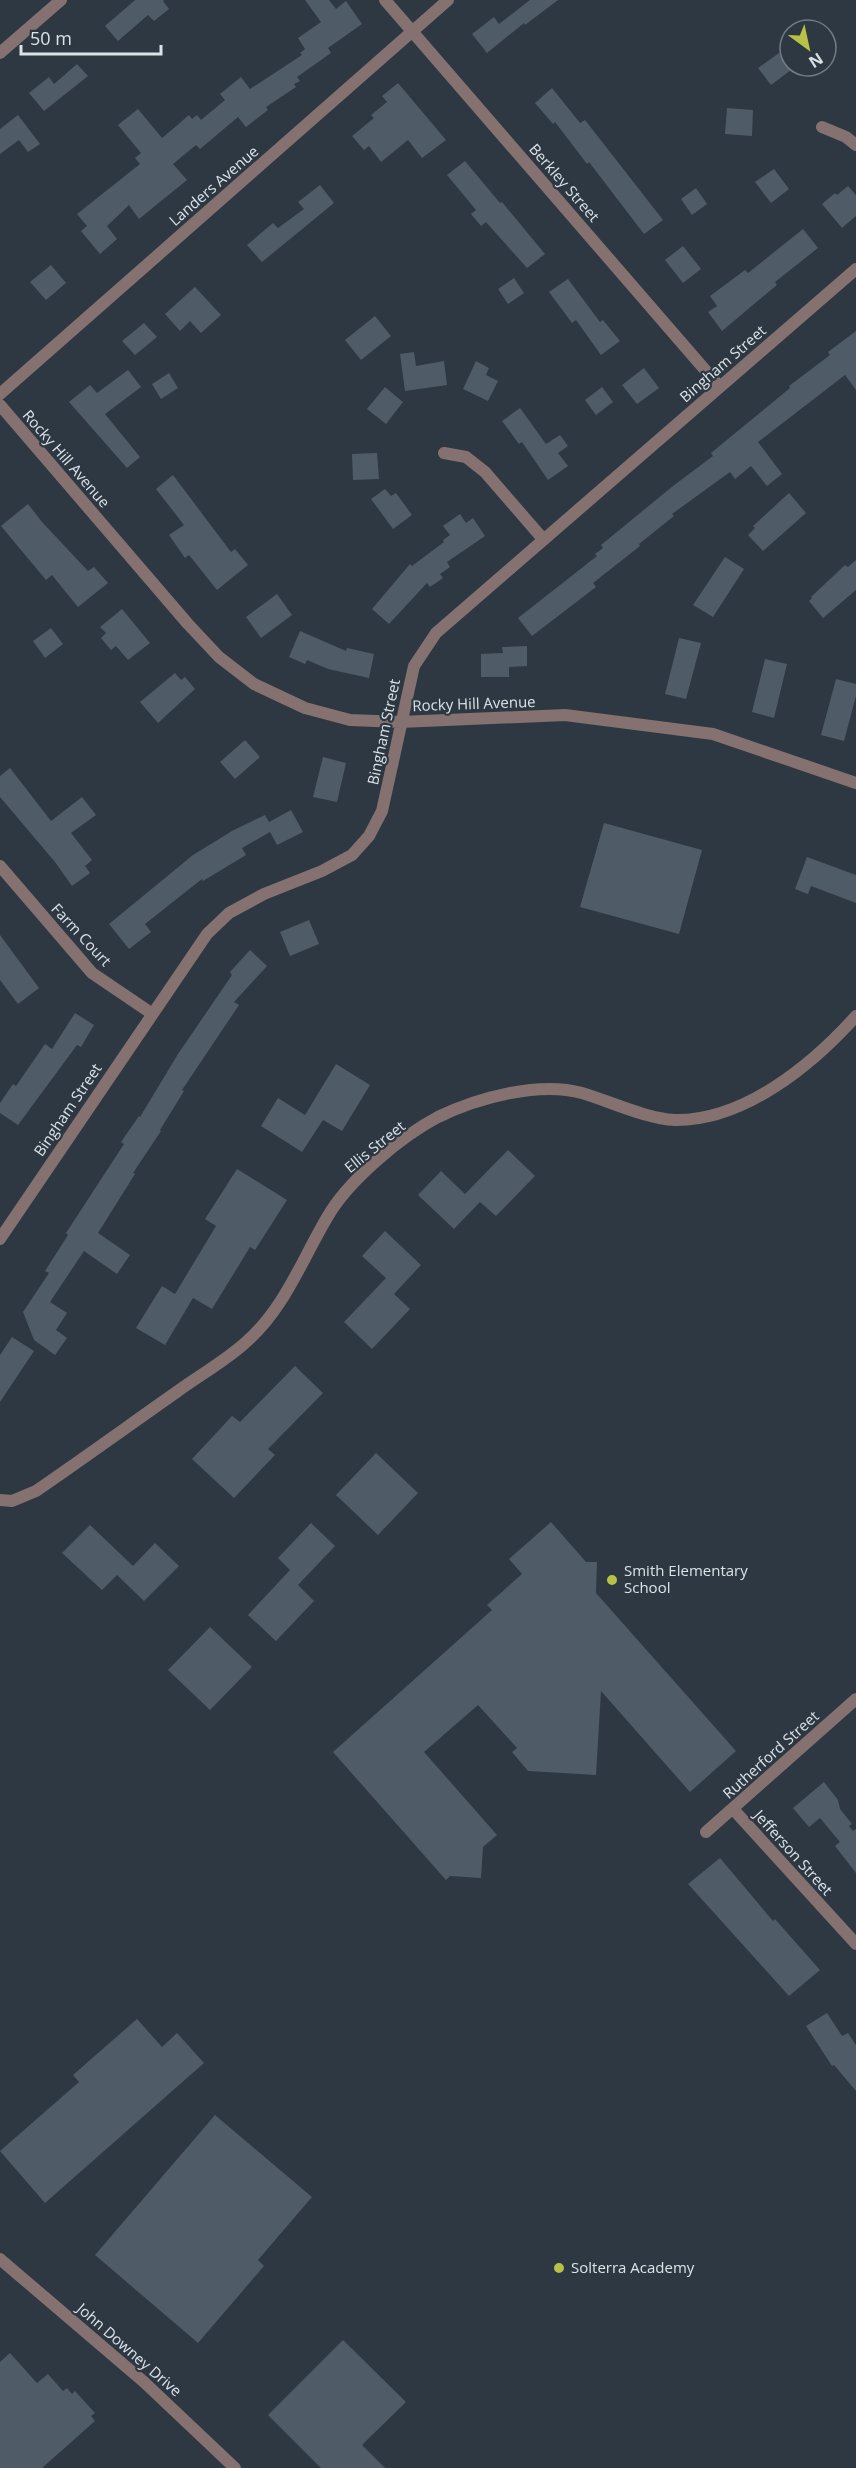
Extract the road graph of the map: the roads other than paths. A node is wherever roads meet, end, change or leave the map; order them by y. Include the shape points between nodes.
1 (61, 0) edge
2 (385, 0) edge
3 (448, 0) edge
4 (412, 31) junction
5 (0, 53) edge
6 (822, 127) dead end
7 (856, 145) edge
8 (856, 269) edge
9 (719, 386) junction
10 (0, 394) edge
11 (0, 405) edge
12 (444, 453) dead end
13 (543, 539) junction
14 (400, 722) junction
15 (856, 783) edge
16 (0, 866) edge
17 (152, 1012) junction
18 (856, 1016) edge
19 (2, 1232) edge
20 (0, 1500) edge
21 (856, 1699) edge
22 (733, 1809) junction
23 (706, 1832) dead end
24 (856, 1944) edge
25 (0, 2259) edge
26 (235, 2468) edge

1 - 5 street
2 - 4 street, Berkley Street
3 - 4 street, Landers Avenue
4 - 9 street, Berkley Street
4 - 10 street, Landers Avenue
6 - 7 street
8 - 9 street, Bingham Street
9 - 13 street, Bingham Street
11 - 14 street, Rocky Hill Avenue via 219,657 254,684 305,708 350,720
12 - 13 street via 466,457 485,472
13 - 14 street, Bingham Street via 436,633 414,666
14 - 15 street, Rocky Hill Avenue via 565,715 713,734
14 - 17 street, Bingham Street via 382,811 369,836 352,855 229,913 207,934
16 - 17 street, Farm Court via 92,973
17 - 19 street, Bingham Street
18 - 20 street, Ellis Street via 827,1048 776,1086 722,1114 674,1120 579,1092 531,1089 486,1098 437,1118 388,1151 352,1184 332,1210 284,1299 246,1343 36,1491 12,1501
21 - 22 street, Rutherford Street
22 - 23 street, Rutherford Street
22 - 24 street, Jefferson Street
25 - 26 street, John Downey Drive via 152,2389

